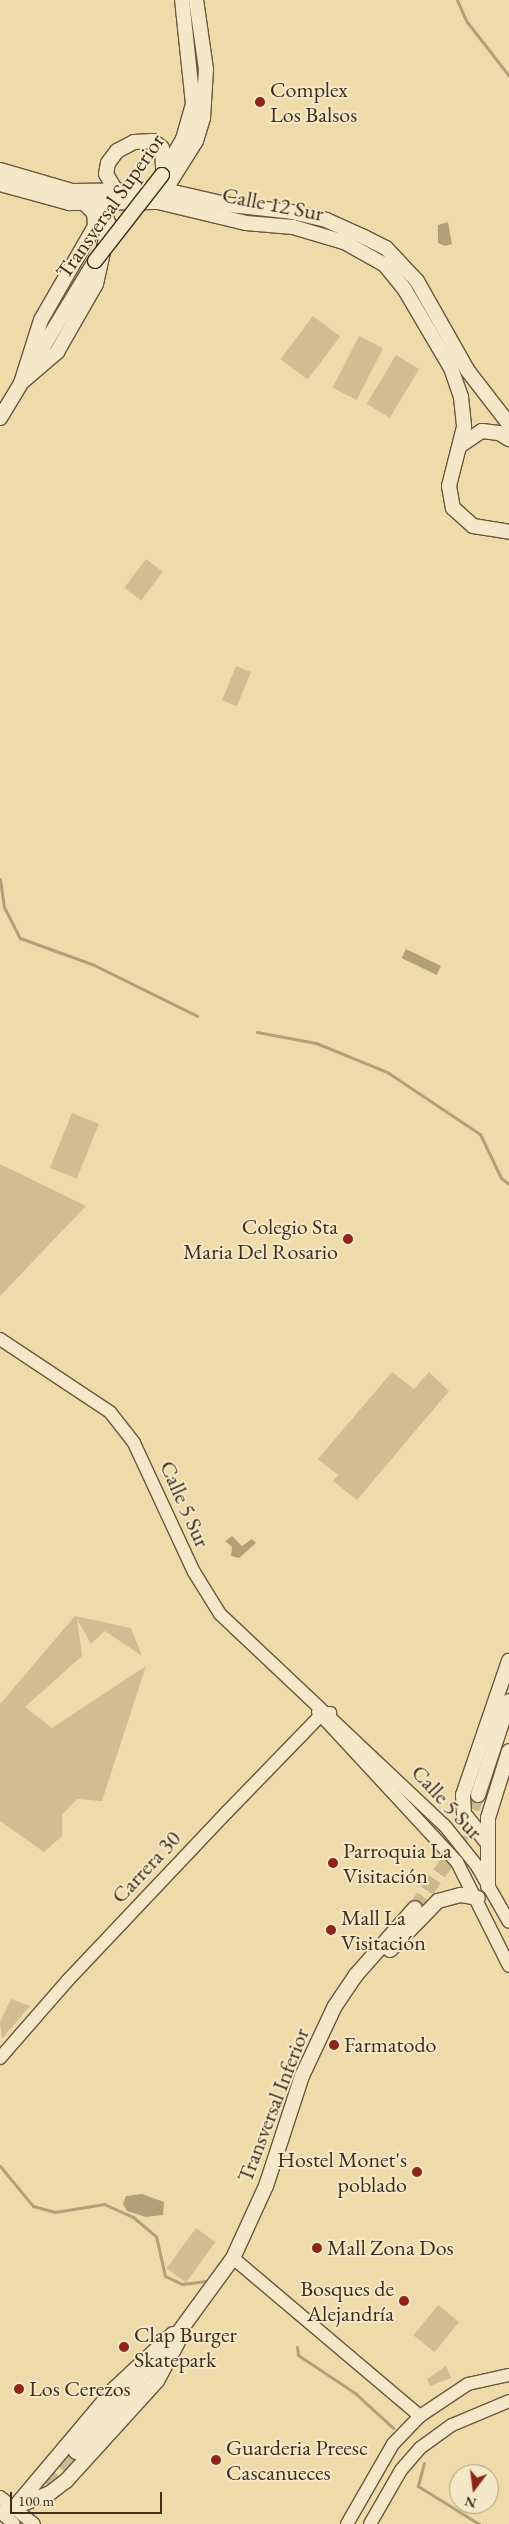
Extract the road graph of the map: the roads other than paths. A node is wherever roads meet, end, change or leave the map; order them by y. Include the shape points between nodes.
1 (182, 0) edge
2 (196, 0) edge
3 (0, 170) edge
4 (162, 175) junction
5 (0, 184) edge
6 (115, 189) junction
7 (165, 190) junction
8 (101, 203) junction
9 (86, 205) junction
10 (21, 383) junction
11 (0, 418) edge
12 (509, 424) edge
13 (509, 439) edge
14 (461, 445) junction
15 (509, 526) edge
16 (492, 530) junction
17 (509, 532) edge
18 (0, 1340) edge
19 (17, 1351) junction
20 (0, 1352) edge
21 (509, 1661) edge
22 (509, 1701) edge
23 (322, 1712) junction
24 (509, 1751) edge
25 (478, 1795) tunnel mouth
26 (486, 1841) junction
27 (488, 1886) junction
28 (478, 1898) junction
29 (415, 1908) tunnel mouth
30 (509, 1922) edge
31 (509, 1966) edge
32 (323, 2031) junction
33 (0, 2058) edge
34 (233, 2258) junction
35 (184, 2326) junction
36 (509, 2375) edge
37 (509, 2401) edge
38 (420, 2416) junction
39 (76, 2452) tunnel mouth
40 (0, 2498) edge
41 (3, 2511) edge
42 (347, 2521) edge
43 (14, 2524) edge
44 (34, 2524) edge
45 (370, 2524) edge

1 - 4 main road, Transversal Superior via 192,104 183,139
2 - 7 main road via 206,69 203,118 191,149
3 - 6 main road, Calle 12 Sur via 72,191
4 - 6 main road via 166,155 162,148 153,141 134,142 117,151 108,163 106,174
4 - 10 main road, Transversal Superior, bridge via 95,261
5 - 9 main road, Calle 12 Sur via 46,198
6 - 7 main road, Calle 12 Sur
7 - 12 main road, Calle 12 Sur via 230,205 318,217 386,248 417,281 468,371
8 - 9 main road, Calle 12 Sur
8 - 10 main road via 109,225 96,284 57,352
8 - 14 main road, Calle 12 Sur via 158,202 238,221 302,228 344,242 385,265 406,290 451,368 464,411
9 - 10 main road via 94,213 95,226 41,320
10 - 11 main road, Transversal Superior
13 - 14 main road via 499,433 482,432
14 - 16 main road, Calle 12 Sur via 449,486 453,508 473,526
15 - 16 main road
16 - 17 main road, Calle 12 Sur
18 - 19 street, Calle 5 Sur
19 - 20 street
19 - 23 street, Calle 5 Sur via 110,1412 134,1443 194,1572 220,1614
21 - 26 main road via 463,1795 464,1814
22 - 25 main road
23 - 27 street, Calle 5 Sur via 446,1826
23 - 28 street, Calle 5 Sur via 436,1837 461,1868
23 - 33 street, Carrera 30 via 79,1968
24 - 26 main road via 492,1800
26 - 27 main road
27 - 30 street, Calle 5 Sur
28 - 31 street, Calle 5 Sur
28 - 32 main road via 453,1896 433,1904 368,1974
29 - 32 main road, Transversal Inferior via 346,1987
32 - 34 main road, Transversal Inferior via 302,2076 266,2186
34 - 35 main road, Transversal Inferior
34 - 38 street
35 - 39 main road, Transversal Inferior
35 - 41 main road, Transversal Inferior via 145,2356 49,2465 32,2490
35 - 41 main road via 164,2371 59,2487
36 - 38 street via 468,2384
37 - 45 street via 452,2425 420,2448 401,2470
38 - 42 street via 393,2444
40 - 41 street
41 - 43 street
41 - 44 street

